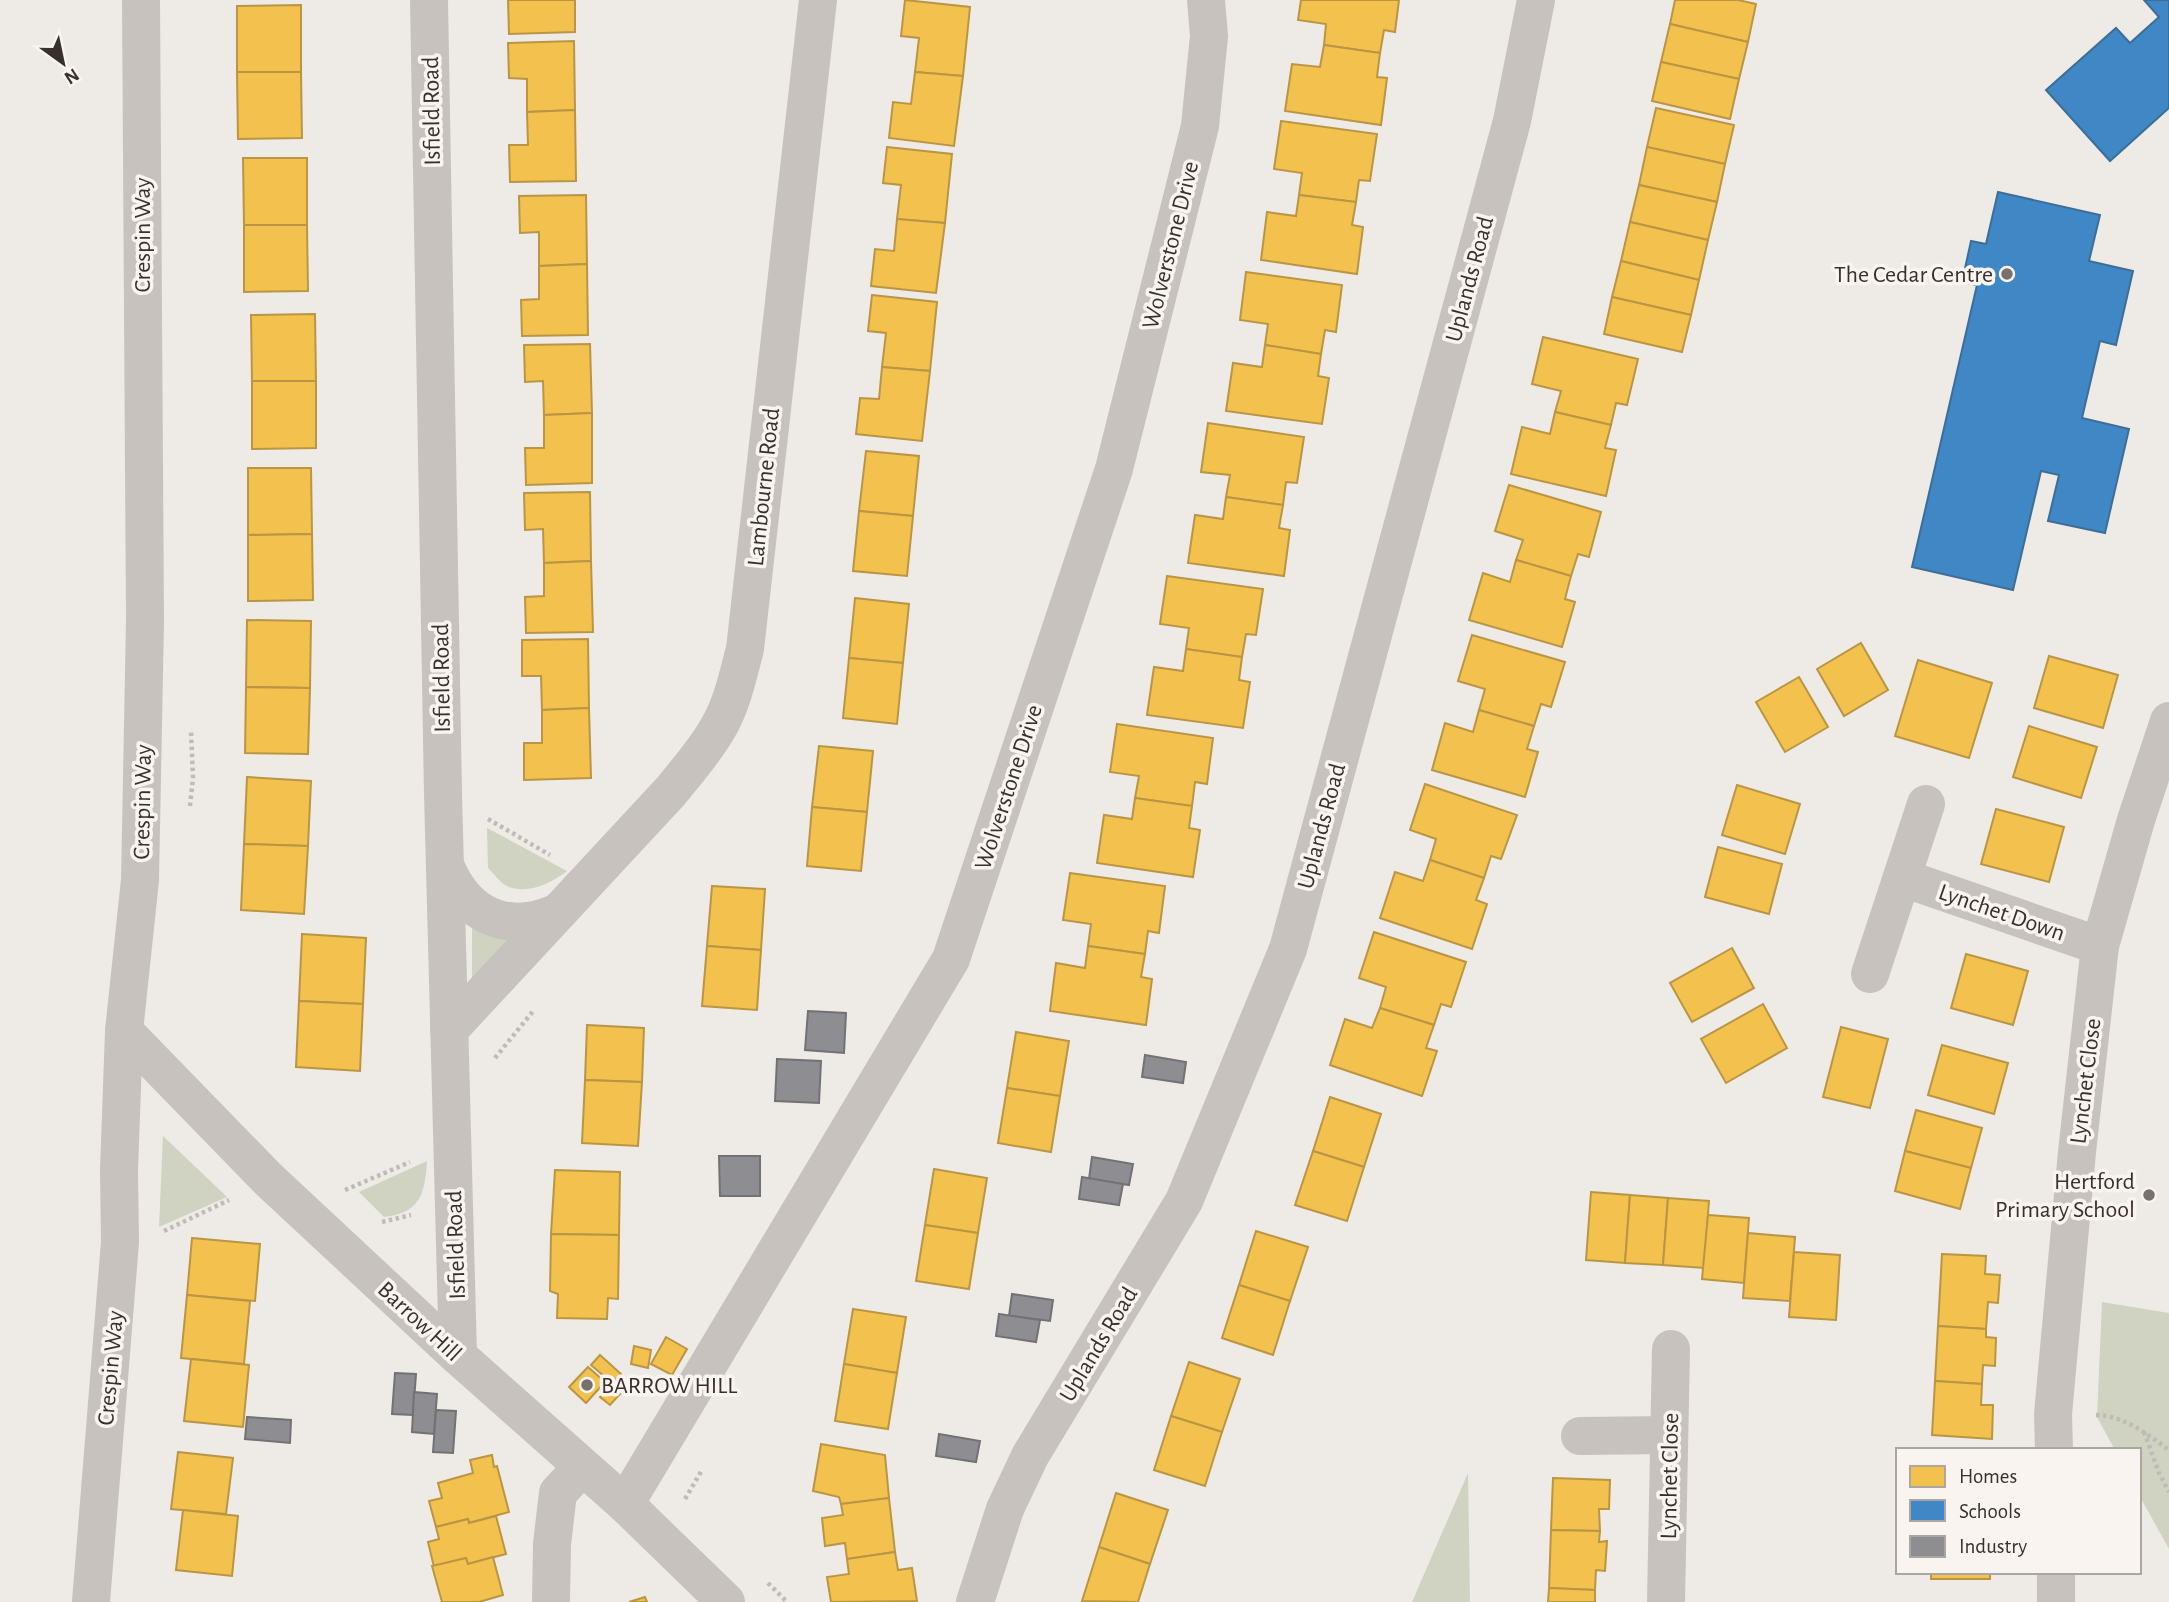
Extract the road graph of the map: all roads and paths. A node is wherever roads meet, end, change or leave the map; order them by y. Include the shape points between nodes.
1 (141, 0) edge
2 (429, 0) edge
3 (818, 0) edge
4 (1206, 0) edge
5 (1536, 0) edge
6 (2169, 721) edge
7 (1926, 804) dead end
8 (487, 818) dead end
9 (560, 860) dead end
10 (445, 865) junction
11 (1903, 878) junction
12 (558, 912) junction
13 (2100, 946) junction
14 (1870, 974) dead end
15 (449, 1030) junction
16 (124, 1031) junction
17 (452, 1142) junction
18 (335, 1181) dead end
19 (345, 1190) junction
20 (236, 1197) dead end
21 (354, 1198) dead end
22 (417, 1208) dead end
23 (371, 1215) dead end
24 (162, 1232) dead end
25 (1671, 1349) dead end
26 (458, 1356) junction
27 (2054, 1432) edge
28 (2144, 1432) junction
29 (1669, 1435) junction
30 (1580, 1436) dead end
31 (2169, 1450) edge
32 (582, 1467) junction
33 (2169, 1492) edge
34 (625, 1504) junction
35 (2056, 1574) edge
36 (91, 1602) edge
37 (551, 1602) edge
38 (726, 1602) edge
39 (975, 1602) edge
40 (1666, 1602) edge
41 (2056, 1602) edge

1 - 16 street, Crespin Way via 145,634 141,880
2 - 10 street, Isfield Road
3 - 12 street, Lambourne Road via 745,649 733,694 719,727 697,759
4 - 34 street, Wolverstone Drive via 1209,36 1200,126 1114,469 951,959
5 - 39 street, Uplands Road via 1512,121 1288,949 1184,1201 1030,1456 1005,1509
6 - 13 street, Lynchet Close
7 - 11 street
8 - 9 path
10 - 12 street via 461,895 492,918 527,922
10 - 15 street, Isfield Road
11 - 13 street, Lynchet Down
11 - 14 street
12 - 15 street, Lambourne Road
13 - 27 street, Lynchet Close
15 - 17 street, Isfield Road
16 - 26 street, Barrow Hill via 268,1179
16 - 36 street, Crespin Way via 120,1242
17 - 19 path via 434,1144 433,1152
17 - 26 street, Isfield Road
18 - 19 path
19 - 21 path
20 - 24 path
22 - 23 path via 410,1215 380,1223
25 - 29 street, Lynchet Close
26 - 32 street, Barrow Hill
27 - 28 path via 2106,1416
28 - 31 path
28 - 33 path
29 - 30 street
29 - 40 street, Lynchet Close
32 - 34 street, Barrow Hill
32 - 37 street via 558,1493
34 - 38 street, Barrow Hill
35 - 41 street

